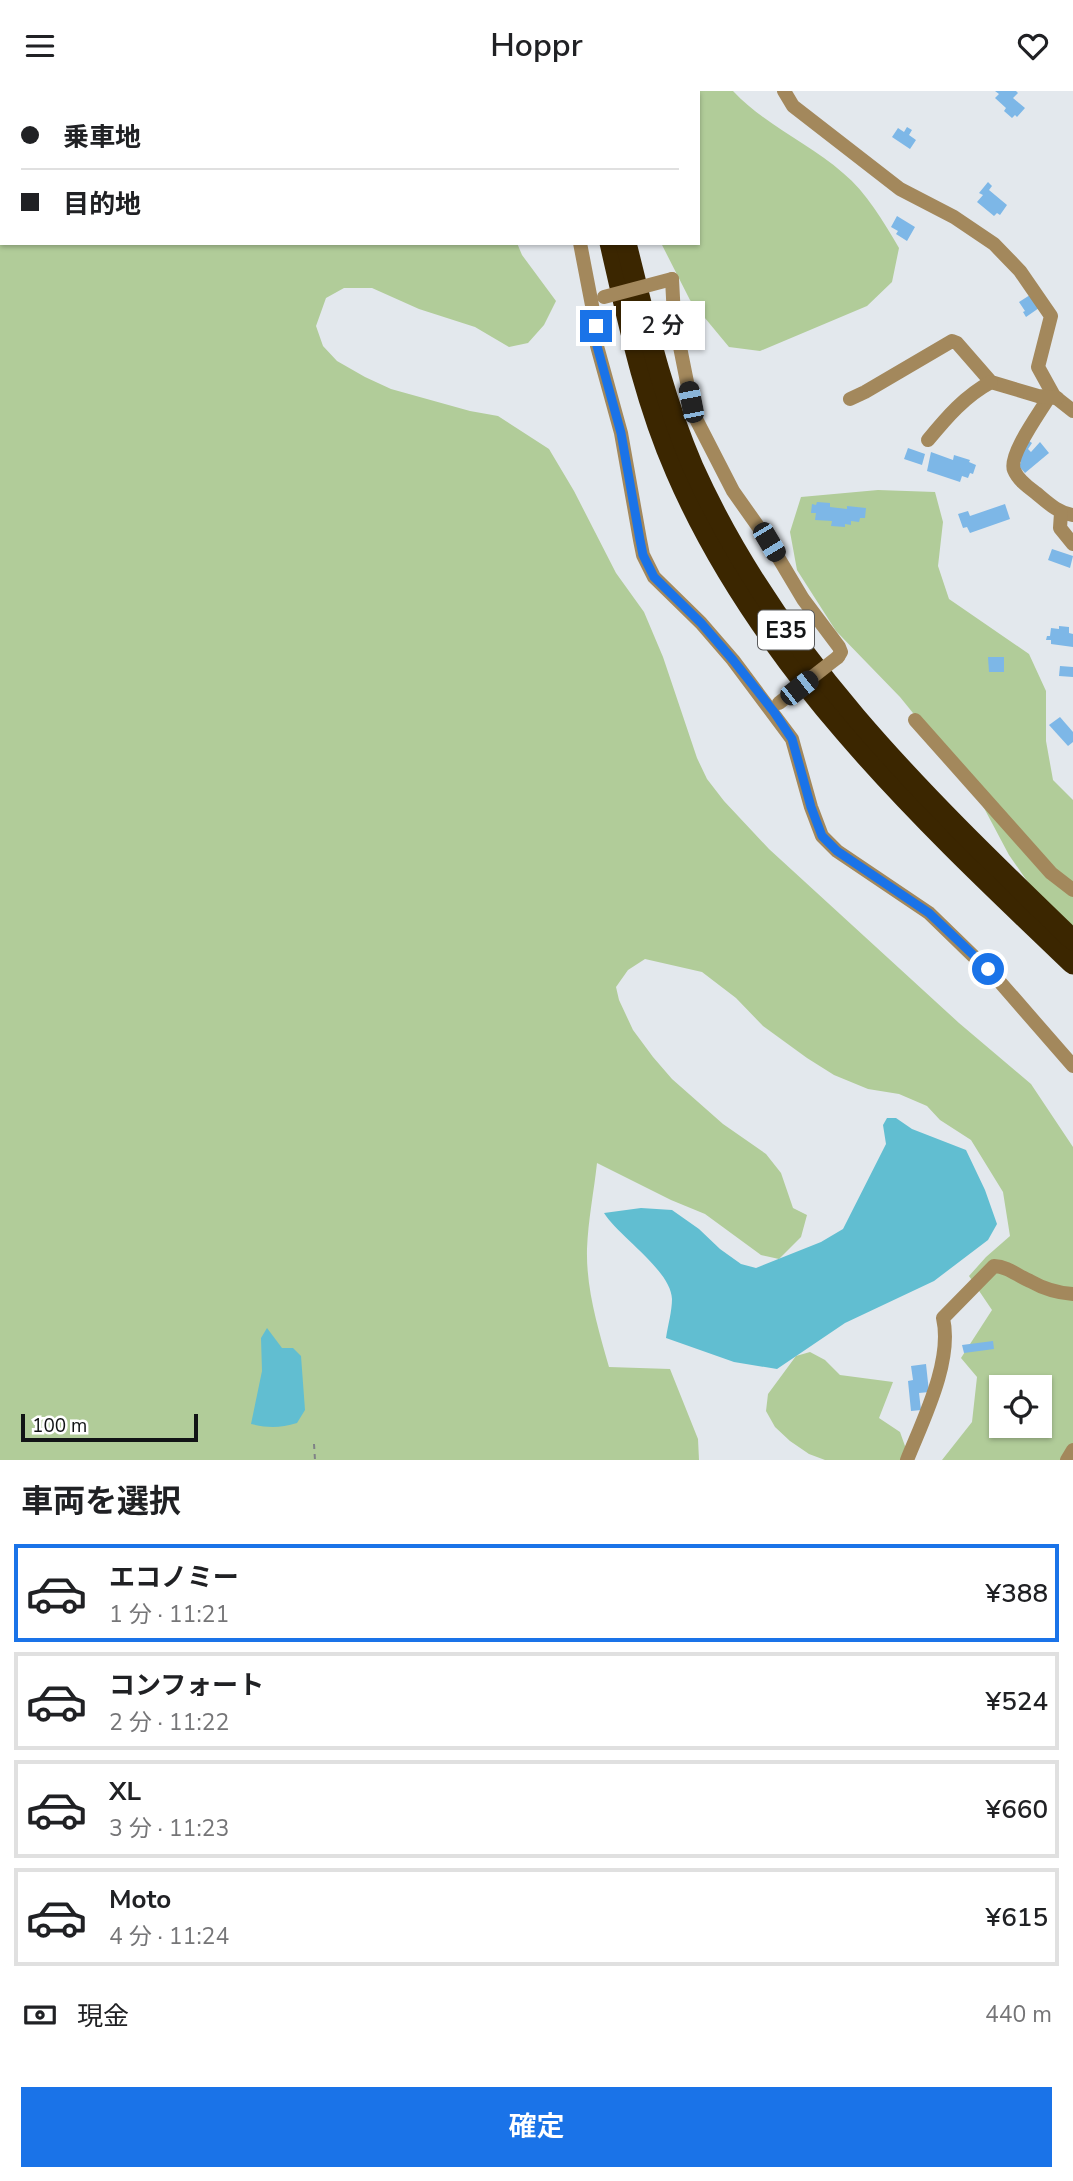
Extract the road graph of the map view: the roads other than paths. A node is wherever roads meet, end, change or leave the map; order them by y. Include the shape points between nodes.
1 (784, 91) edge
2 (581, 245) edge
3 (610, 245) edge
4 (627, 245) edge
5 (598, 299) junction
6 (991, 382) junction
7 (1053, 398) junction
8 (850, 399) dead end
9 (1073, 411) edge
10 (928, 440) dead end
11 (1067, 514) edge
12 (1073, 544) edge
13 (775, 706) junction
14 (915, 720) dead end
15 (971, 853) junction
16 (1073, 890) edge
17 (1073, 921) edge
18 (1073, 940) edge
19 (1073, 964) edge
20 (1073, 980) edge
21 (1073, 1066) edge
22 (1073, 1294) edge
23 (1073, 1450) edge
24 (907, 1460) edge
25 (1067, 1460) edge

1 - 7 street via 793,106 844,147 901,189 994,244 1020,271 1051,316 1038,367
2 - 5 street
3 - 15 highway, E35 via 639,371 657,425 702,528 735,585 772,642 858,749
4 - 15 highway, E35 via 674,418 719,520 751,577 829,687
5 - 13 street via 597,346 621,433 643,555 654,577
5 - 13 street, bridge via 672,279 674,317 696,419 733,491 839,647 838,657
6 - 7 street
6 - 8 street via 952,341
6 - 10 street via 951,412
7 - 9 street
7 - 11 street via 1017,450 1013,465 1022,482
11 - 12 street via 1060,527
13 - 21 street via 796,750 822,836 929,913 999,981
14 - 16 street via 1051,873
15 - 17 highway
15 - 18 highway, E35
15 - 19 highway, E35
15 - 20 highway via 1034,940
22 - 24 street via 1052,1291 1008,1267 994,1266 943,1318 935,1390
23 - 25 street

